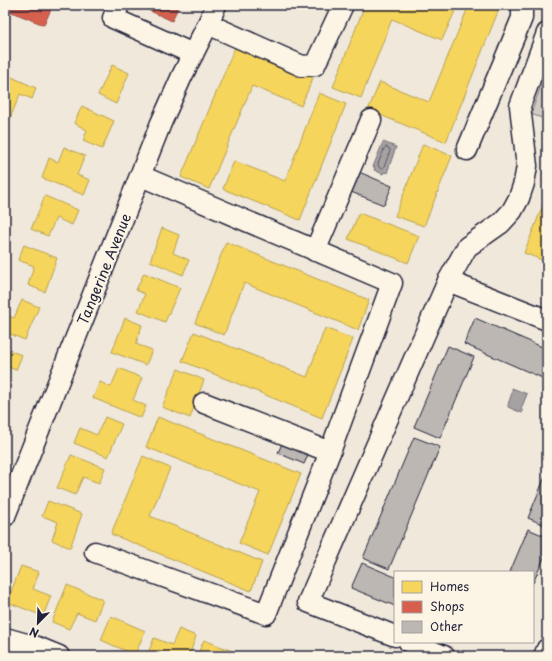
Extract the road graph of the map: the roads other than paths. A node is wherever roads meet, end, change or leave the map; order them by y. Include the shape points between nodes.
1 (119, 5) edge
2 (216, 5) edge
3 (343, 5) edge
4 (522, 5) edge
5 (208, 24) junction
6 (547, 33) edge
7 (193, 54) junction
8 (371, 120) dead end
9 (467, 150) dead end
10 (140, 176) junction
11 (315, 251) junction
12 (448, 281) junction
13 (547, 320) edge
14 (204, 403) dead end
15 (330, 452) junction
16 (5, 516) edge
17 (95, 552) dead end
18 (394, 636) edge
19 (5, 638) edge
20 (412, 643) edge
21 (547, 649) edge
22 (59, 656) edge
23 (444, 656) edge
24 (544, 656) edge

1 - 7 street via 113,18
2 - 5 street, Tangerine Avenue
3 - 5 street via 315,66 302,66
4 - 9 street via 522,18
5 - 7 street, Tangerine Avenue
6 - 12 street via 520,106 527,166 519,198 501,223 467,248
7 - 10 street, Tangerine Avenue
8 - 11 street
10 - 11 street
10 - 16 street, Tangerine Avenue
11 - 15 street via 392,283
12 - 13 street
12 - 18 street via 308,602
14 - 15 street
15 - 17 street via 266,614
19 - 22 street
20 - 23 street
21 - 24 street

